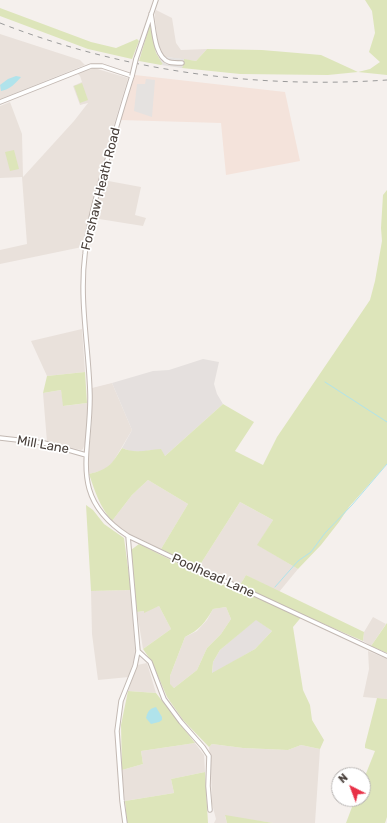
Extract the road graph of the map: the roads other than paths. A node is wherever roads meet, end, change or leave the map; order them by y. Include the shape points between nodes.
1 (156, 0) edge
2 (151, 14) junction
3 (182, 63) dead end
4 (132, 76) junction
5 (0, 102) edge
6 (0, 438) edge
7 (86, 455) junction
8 (128, 536) junction
9 (138, 651) junction
10 (387, 656) edge
11 (210, 810) dead end
12 (125, 823) edge

1 - 2 street, Forshaw Heath Road
2 - 3 street via 156,47 160,56 169,62
2 - 4 street, Forshaw Heath Road, bridge
4 - 5 street via 102,66 91,66
4 - 7 street, Forshaw Heath Road via 96,196 84,254 83,296 90,402
6 - 7 street, Mill Lane via 44,443
7 - 8 street, Poolhead Lane via 88,482 94,502 110,524
8 - 9 street
8 - 10 street, Poolhead Lane
9 - 11 street via 150,662 164,699 209,756
9 - 12 street via 121,701 117,731

